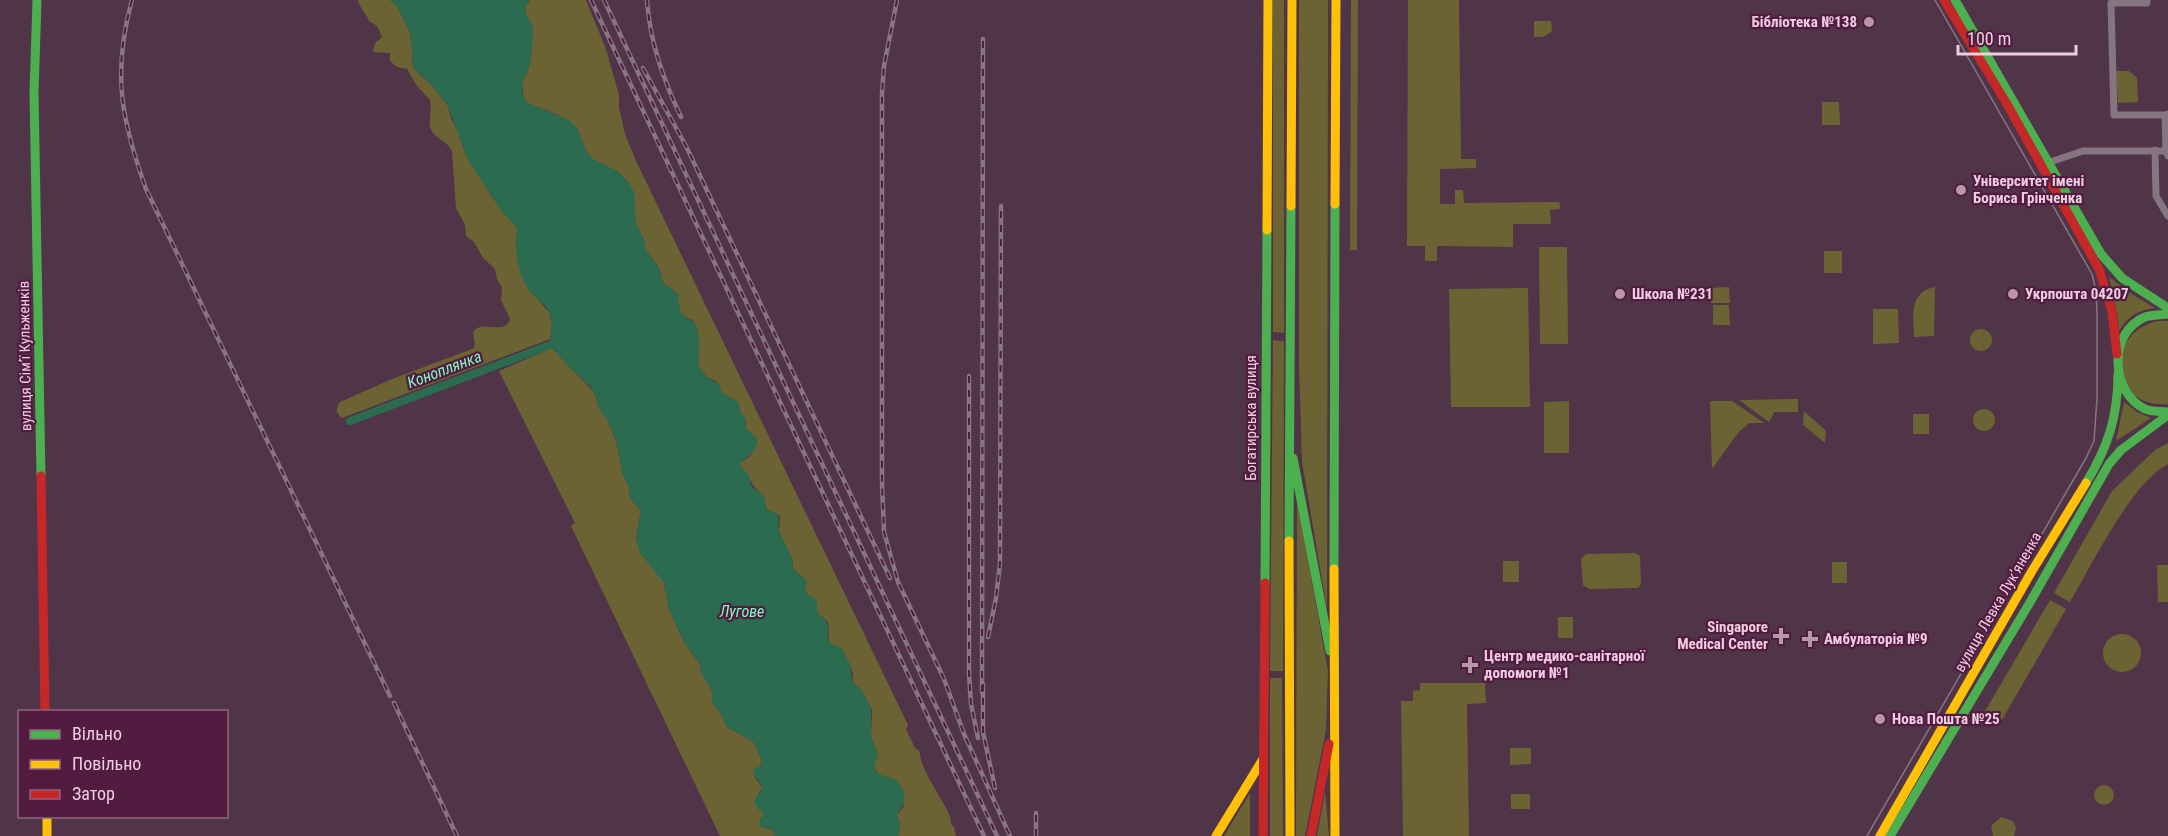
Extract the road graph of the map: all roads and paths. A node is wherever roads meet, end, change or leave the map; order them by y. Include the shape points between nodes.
1 (37, 0) edge
2 (1268, 0) edge
3 (1292, 0) edge
4 (1336, 0) edge
5 (1944, 0) edge
6 (1955, 0) edge
7 (2147, 0) edge
8 (2166, 115) edge
9 (2155, 150) junction
10 (2167, 153) edge
11 (2050, 162) junction
12 (2168, 216) edge
13 (2168, 309) edge
14 (2168, 314) edge
15 (2117, 354) junction
16 (2118, 374) junction
17 (2168, 414) edge
18 (1291, 449) junction
19 (1334, 674) junction
20 (45, 710) edge
21 (1334, 724) junction
22 (1263, 759) junction
23 (47, 818) edge
24 (47, 836) edge
25 (1216, 836) edge
26 (1263, 836) edge
27 (1290, 836) edge
28 (1311, 836) edge
29 (1335, 836) edge
30 (1880, 836) edge
31 (1890, 836) edge

1 - 20 main road, вулиця Сімʼї Кульженків via 34,93
2 - 22 main road, Богатирська вулиця
3 - 18 main road
4 - 19 main road
5 - 15 main road, вулиця Левка Лукʼяненка via 2099,270 2110,298
6 - 11 main road
7 - 8 street via 2111,3 2114,116
8 - 10 street
9 - 10 street
9 - 11 street via 2083,151
9 - 12 street via 2156,196
11 - 13 main road via 2110,265
14 - 15 main road via 2149,315 2132,325
15 - 16 main road, вулиця Левка Лукʼяненка
16 - 17 main road via 2134,403 2148,411
16 - 30 main road, вулиця Левка Лукʼяненка via 2113,426 2100,459
17 - 31 main road, вулиця Левка Лукʼяненка via 2109,464
18 - 19 main road
18 - 27 main road
19 - 21 main road
21 - 28 main road
21 - 29 main road
22 - 25 main road
22 - 26 main road, Богатирська вулиця
23 - 24 main road

